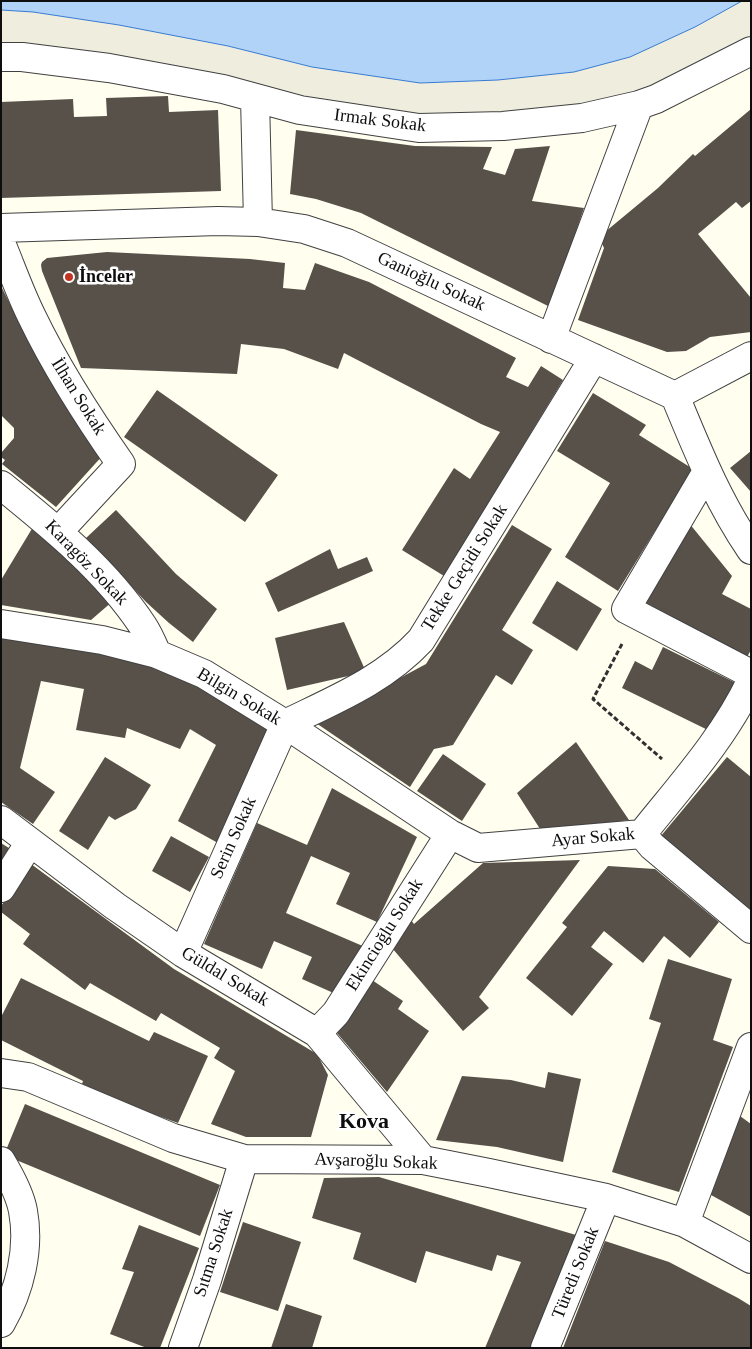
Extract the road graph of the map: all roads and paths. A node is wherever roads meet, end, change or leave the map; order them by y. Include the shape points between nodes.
1 (751, 51) edge
2 (1, 57) edge
3 (255, 98) junction
4 (639, 106) junction
5 (258, 222) junction
6 (1, 228) edge
7 (1, 243) edge
8 (551, 339) junction
9 (751, 356) edge
10 (594, 358) junction
11 (675, 396) junction
12 (706, 473) junction
13 (1, 485) edge
14 (58, 532) junction
15 (751, 550) edge
16 (637, 615) junction
17 (1, 624) edge
18 (157, 654) junction
19 (751, 674) edge
20 (748, 701) edge
21 (285, 724) junction
22 (686, 780) junction
23 (1, 820) edge
24 (450, 834) junction
25 (642, 834) junction
26 (30, 842) junction
27 (1, 888) edge
28 (751, 929) edge
29 (183, 952) junction
30 (317, 1033) junction
31 (751, 1048) edge
32 (1, 1073) edge
33 (244, 1159) junction
34 (423, 1160) junction
35 (1, 1161) edge
36 (606, 1198) junction
37 (685, 1223) junction
38 (751, 1259) edge
39 (1, 1323) edge
40 (183, 1348) edge
41 (545, 1348) edge

1 - 4 street, Irmak Sokak
2 - 3 street, Irmak Sokak via 109,68
3 - 4 street, Irmak Sokak via 300,110 419,128 503,126 582,118
3 - 5 street
4 - 8 street
5 - 6 street, Ganioğlu Sokak
5 - 8 street, Ganioğlu Sokak via 304,229 348,243
7 - 14 street, İlhan Sokak via 31,315 57,366 121,464
8 - 10 street, Ganioğlu Sokak
9 - 11 street
10 - 11 street, Ganioğlu Sokak
10 - 21 street, Tekke Geçidi Sokak via 421,640 406,656 365,685
11 - 12 street
12 - 15 street
12 - 16 street via 626,609
13 - 14 street, Karagöz Sokak
14 - 18 street, Karagöz Sokak via 129,607
16 - 19 street
16 - 22 path via 592,700
17 - 18 street, Bilgin Sokak via 102,640
18 - 21 street, Bilgin Sokak via 204,674
20 - 22 street, Ayar Sokak
21 - 24 street, Bilgin Sokak
21 - 29 street, Serin Sokak
22 - 25 street, Ayar Sokak
23 - 26 street, Güldal Sokak
24 - 25 street, Ayar Sokak via 478,848
24 - 30 street, Ekincioğlu Sokak via 336,1013
25 - 28 street
26 - 27 street
26 - 29 street, Güldal Sokak
29 - 30 street, Güldal Sokak
30 - 34 street, Güldal Sokak
31 - 37 street
32 - 33 street, Avşaroğlu Sokak via 28,1077 173,1138
33 - 34 street, Avşaroğlu Sokak
33 - 40 street, Sıtma Sokak
34 - 36 street, Avşaroğlu Sokak
35 - 39 street via 23,1210 25,1237 24,1263
36 - 37 street, Avşaroğlu Sokak
36 - 41 street, Türedi Sokak
37 - 38 street, Avşaroğlu Sokak

